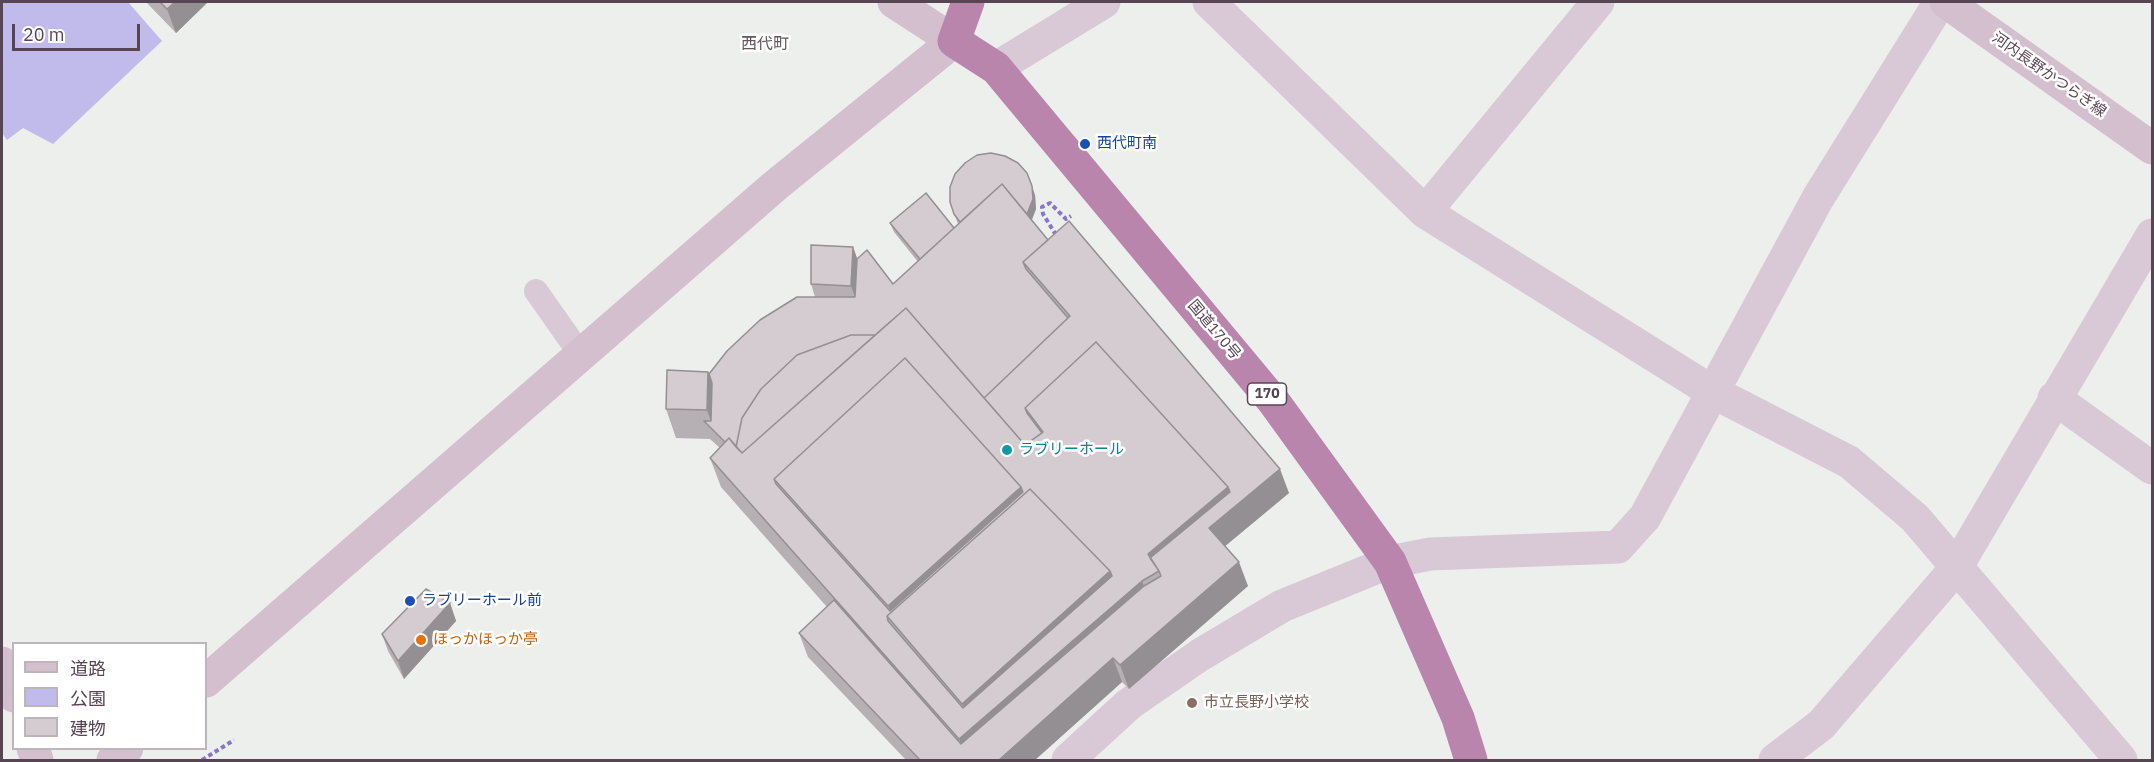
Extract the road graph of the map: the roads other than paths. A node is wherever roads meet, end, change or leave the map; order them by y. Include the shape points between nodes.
1 (894, 2) edge
2 (968, 2) edge
3 (1104, 2) edge
4 (1209, 2) edge
5 (1598, 2) edge
6 (1940, 2) edge
7 (1946, 2) edge
8 (954, 41) junction
9 (996, 68) junction
10 (2152, 148) edge
11 (1425, 212) junction
12 (2152, 235) edge
13 (536, 291) dead end
14 (581, 355) junction
15 (1712, 390) junction
16 (2054, 398) junction
17 (2152, 468) edge
18 (1390, 562) junction
19 (1956, 568) junction
20 (2, 663) edge
21 (207, 680) edge
22 (12, 690) edge
23 (125, 750) edge
24 (113, 760) edge
25 (1068, 760) edge
26 (1471, 760) edge
27 (1775, 760) edge
28 (2121, 760) edge

1 - 8 street
2 - 8 highway
3 - 9 street
4 - 11 street
5 - 11 street
6 - 15 street via 1818,198
7 - 10 street, 河内長野かつらぎ線
8 - 9 highway, 国道170号 / 170
8 - 14 street via 776,185
9 - 18 highway, 国道170号 / 170 via 1274,402
11 - 15 street
12 - 16 street
13 - 14 lane
14 - 21 street
15 - 18 street via 1645,516 1618,546 1430,554
15 - 19 street via 1849,462 1915,518
16 - 17 street
16 - 19 street
18 - 25 street via 1282,606 1200,655 1129,704
18 - 26 highway, 国道170号 / 170 via 1458,718
19 - 27 street via 1821,725
19 - 28 street
20 - 22 street
23 - 24 street

